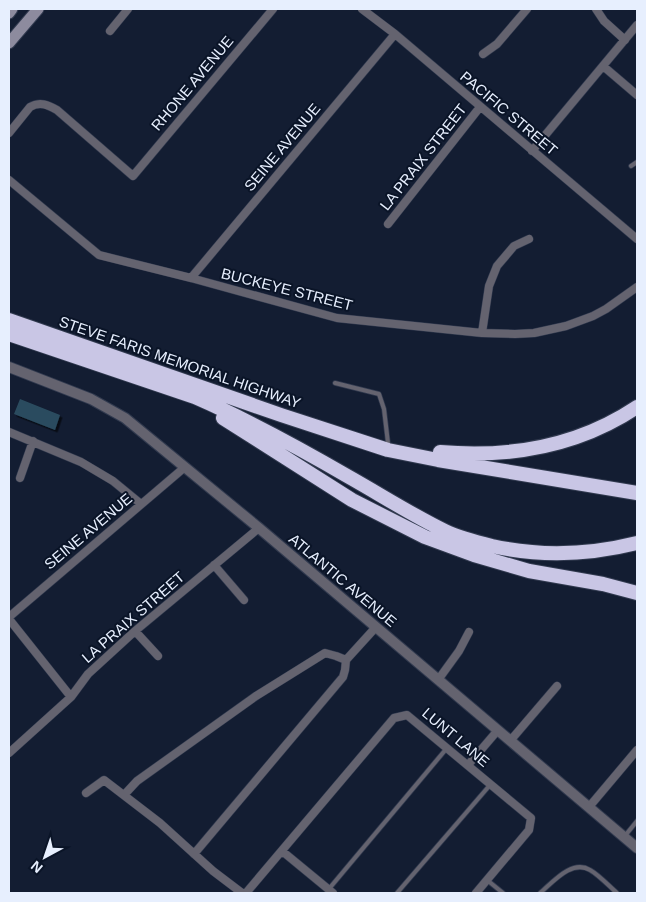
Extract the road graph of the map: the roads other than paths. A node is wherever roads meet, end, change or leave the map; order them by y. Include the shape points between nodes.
1 (12, 9) edge
2 (38, 9) edge
3 (128, 9) edge
4 (273, 9) edge
5 (362, 9) edge
6 (528, 9) edge
7 (596, 9) edge
8 (9, 13) edge
9 (637, 26) edge
10 (110, 30) dead end
11 (395, 34) junction
12 (625, 40) junction
13 (9, 43) edge
14 (483, 54) dead end
15 (603, 66) junction
16 (637, 95) edge
17 (480, 107) junction
18 (9, 133) edge
19 (532, 151) junction
20 (637, 162) edge
21 (632, 166) dead end
22 (9, 180) edge
23 (388, 224) dead end
24 (530, 239) dead end
25 (637, 239) edge
26 (191, 278) junction
27 (637, 287) edge
28 (9, 320) edge
29 (482, 333) junction
30 (9, 334) edge
31 (54, 350) junction
32 (9, 367) edge
33 (335, 383) dead end
34 (637, 407) edge
35 (9, 432) edge
36 (33, 441) junction
37 (387, 446) junction
38 (185, 468) junction
39 (20, 478) dead end
40 (637, 493) edge
41 (141, 504) junction
42 (258, 528) junction
43 (637, 543) edge
44 (214, 565) junction
45 (637, 592) edge
46 (244, 600) dead end
47 (9, 618) edge
48 (376, 627) junction
49 (135, 631) junction
50 (469, 632) dead end
51 (158, 656) dead end
52 (346, 660) junction
53 (438, 680) junction
54 (557, 686) dead end
55 (71, 697) junction
56 (498, 730) junction
57 (510, 741) junction
58 (447, 748) junction
59 (637, 750) edge
60 (9, 753) edge
61 (468, 765) junction
62 (491, 784) junction
63 (86, 793) dead end
64 (124, 795) junction
65 (589, 807) junction
66 (637, 821) edge
67 (624, 837) junction
68 (637, 848) edge
69 (282, 851) junction
70 (194, 854) junction
71 (487, 880) junction
72 (330, 891) edge
73 (242, 893) edge
74 (246, 893) edge
75 (397, 893) edge
76 (476, 893) edge
77 (503, 893) edge
78 (540, 893) edge
79 (617, 893) edge

1 - 8 main road
2 - 13 main road
3 - 10 street
4 - 18 street, RHONE AVENUE via 133,176 49,106 40,103 30,107
5 - 11 street, PACIFIC STREET
6 - 14 street via 497,44
7 - 12 street
9 - 12 street
11 - 17 street, PACIFIC STREET
11 - 26 street, SEINE AVENUE
12 - 15 street
15 - 16 street
15 - 19 street
17 - 19 street, PACIFIC STREET
17 - 23 street, LA PRAIX STREET
19 - 25 street, PACIFIC STREET
20 - 21 lane
22 - 26 street, BUCKEYE STREET via 99,255
24 - 29 street via 514,246 497,266 489,286
26 - 29 street, BUCKEYE STREET via 337,318
27 - 29 street, BUCKEYE STREET via 606,309 566,326 525,334
28 - 37 highway, STEVE FARIS MEMORIAL HIGHWAY via 240,401
30 - 31 highway, STEVE FARIS MEMORIAL HIGHWAY
31 - 43 highway via 216,406 446,532 476,542 513,551 552,554 579,554
31 - 45 highway via 193,402 232,423 352,500 425,537 529,571
32 - 38 street, ATLANTIC AVENUE via 108,408 131,422
33 - 37 lane via 379,394 384,409
34 - 37 highway via 583,435 548,446 512,452 456,453
35 - 36 street
36 - 39 street
36 - 41 street via 81,462 113,481
37 - 40 highway via 438,460
38 - 41 street, SEINE AVENUE
38 - 42 street, ATLANTIC AVENUE
41 - 47 street, SEINE AVENUE
42 - 44 street, LA PRAIX STREET
42 - 48 street, ATLANTIC AVENUE
44 - 46 street
44 - 49 street, LA PRAIX STREET
47 - 55 street
48 - 52 street
48 - 53 street, ATLANTIC AVENUE
49 - 51 street
49 - 55 street, LA PRAIX STREET via 88,674
50 - 53 street
52 - 64 street via 325,653 256,696 138,781
52 - 70 street via 343,678
53 - 56 street, ATLANTIC AVENUE
54 - 57 street
55 - 60 street, LA PRAIX STREET
56 - 57 street, ATLANTIC AVENUE
56 - 61 street
57 - 65 street, ATLANTIC AVENUE
58 - 61 street, LUNT LANE
58 - 69 street, LUNT LANE via 407,715 394,718
58 - 72 lane
59 - 65 street
61 - 62 street, LUNT LANE
62 - 71 street, LUNT LANE via 531,818 529,830
62 - 75 lane
63 - 64 street via 104,780
64 - 70 street
65 - 67 street, ATLANTIC AVENUE
66 - 67 lane
67 - 68 street, ATLANTIC AVENUE
69 - 72 street
69 - 74 street, LUNT LANE
70 - 73 street
71 - 76 street, LUNT LANE
71 - 77 lane
78 - 79 lane via 570,869 580,866 590,870

